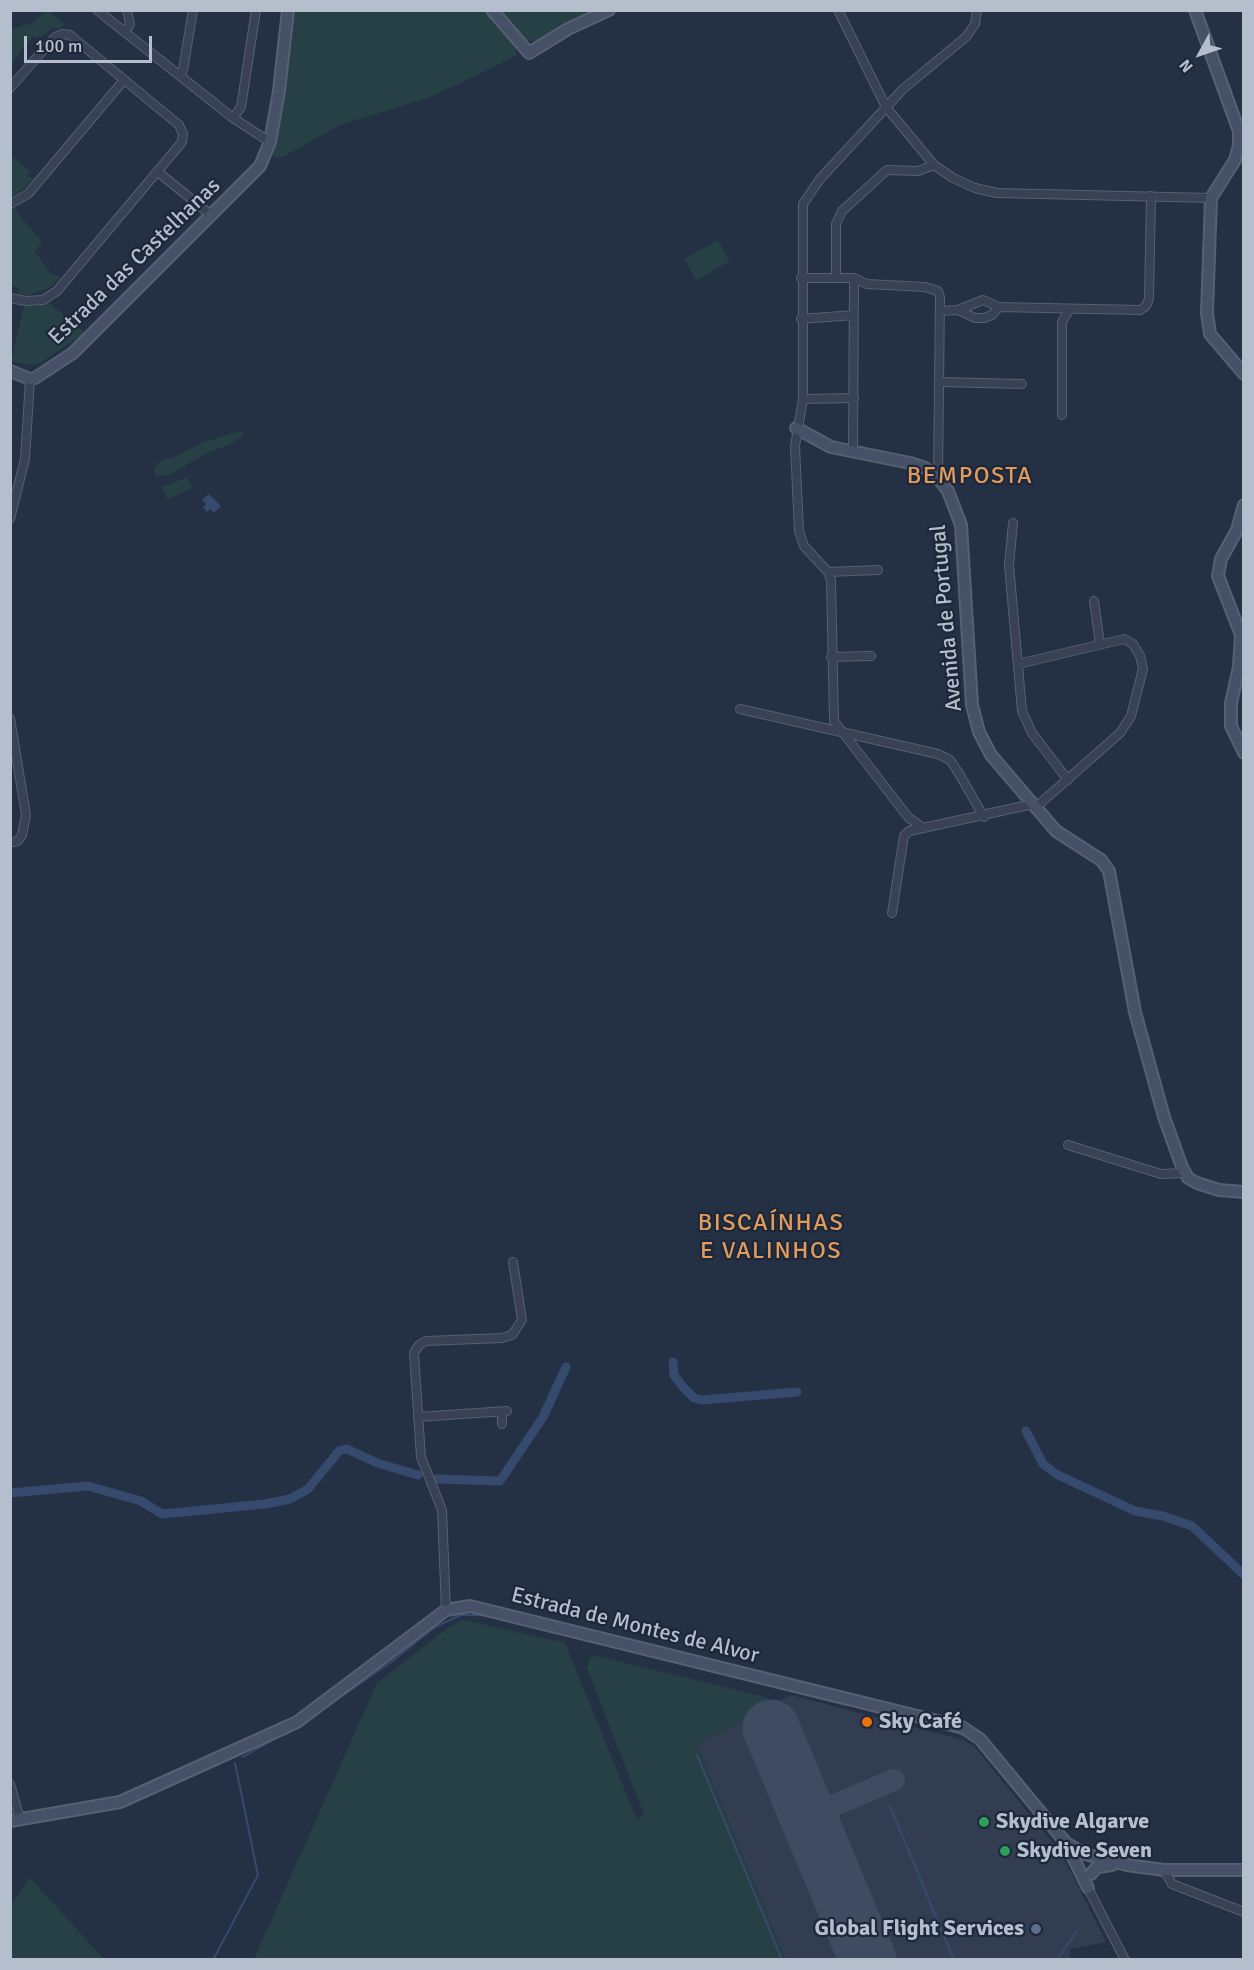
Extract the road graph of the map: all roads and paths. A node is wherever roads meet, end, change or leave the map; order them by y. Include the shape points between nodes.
1 (98, 10) edge
2 (127, 10) edge
3 (193, 10) edge
4 (256, 10) edge
5 (288, 10) edge
6 (492, 10) edge
7 (609, 10) edge
8 (838, 10) edge
9 (977, 10) edge
10 (1195, 10) edge
11 (125, 32) junction
12 (180, 74) junction
13 (124, 80) junction
14 (10, 88) edge
15 (886, 107) junction
16 (233, 118) junction
17 (270, 142) junction
18 (934, 165) junction
19 (158, 172) junction
20 (1151, 196) junction
21 (1211, 198) junction
22 (10, 204) edge
23 (212, 216) junction
24 (837, 277) junction
25 (801, 278) junction
26 (854, 278) junction
27 (10, 298) edge
28 (999, 307) junction
29 (958, 310) junction
30 (1069, 310) junction
31 (940, 311) junction
32 (854, 315) junction
33 (801, 320) junction
34 (10, 371) edge
35 (1244, 374) edge
36 (30, 379) junction
37 (939, 382) junction
38 (1022, 384) dead end
39 (854, 398) junction
40 (803, 399) junction
41 (1062, 415) dead end
42 (796, 428) junction
43 (854, 452) junction
44 (938, 478) junction
45 (1244, 505) edge
46 (10, 519) edge
47 (1013, 523) dead end
48 (878, 570) dead end
49 (828, 572) junction
50 (1094, 601) dead end
51 (1100, 644) junction
52 (871, 656) dead end
53 (831, 657) junction
54 (1018, 664) junction
55 (740, 709) dead end
56 (10, 718) edge
57 (841, 732) junction
58 (1244, 753) edge
59 (1068, 780) junction
60 (1034, 806) junction
61 (984, 817) junction
62 (923, 828) junction
63 (10, 843) edge
64 (892, 914) dead end
65 (1068, 1145) dead end
66 (1184, 1173) junction
67 (1244, 1192) edge
68 (513, 1263) dead end
69 (418, 1417) junction
70 (502, 1424) dead end
71 (446, 1610) junction
72 (10, 1784) edge
73 (15, 1820) edge
74 (1066, 1843) junction
75 (1092, 1856) junction
76 (1127, 1865) junction
77 (1164, 1870) junction
78 (1244, 1870) edge
79 (1086, 1874) junction
80 (1088, 1888) joint
81 (1244, 1912) edge
82 (1125, 1959) edge

1 - 11 street
2 - 11 street via 130,24
3 - 12 street
4 - 16 street via 241,107
5 - 17 street
6 - 7 street via 529,53
8 - 15 street
9 - 15 street via 975,24 966,37
10 - 21 street via 1239,131 1234,160
11 - 12 street
12 - 16 street
13 - 14 street via 70,35 62,34 47,45
13 - 19 street via 179,125 183,134 182,142
13 - 22 street via 28,194
15 - 18 street
15 - 25 street via 820,179 803,204
16 - 17 street
17 - 23 street, Estrada das Castelhanas via 260,166
18 - 20 street via 975,188 997,193
18 - 24 street via 918,171 887,170 842,211 836,224
19 - 23 street
19 - 27 street via 57,291 43,300
20 - 21 street
20 - 30 street via 1146,306 1132,311
21 - 35 street via 1210,334
23 - 36 street, Estrada das Castelhanas via 96,333 73,353
24 - 25 street
24 - 26 street
25 - 33 street
26 - 31 street via 880,285 934,288 940,297
26 - 32 street
28 - 29 street via 983,300
28 - 29 street via 984,318
28 - 30 street
29 - 31 street
30 - 41 street via 1062,322
31 - 37 street
32 - 33 street
32 - 39 street
33 - 40 street
34 - 36 street
36 - 46 street via 25,459
37 - 38 street
37 - 44 street
39 - 40 street
39 - 43 street
40 - 42 street
42 - 43 street, Avenida de Portugal via 831,447
42 - 49 street via 800,539
43 - 44 street, Avenida de Portugal via 910,463
44 - 60 street, Avenida de Portugal via 952,499 961,525 975,719 992,755
45 - 58 street via 1237,530 1221,559 1218,576 1241,635 1231,726
47 - 54 street via 1009,565
48 - 49 street
49 - 53 street
50 - 51 street
51 - 54 street
51 - 59 street via 1124,639 1133,644 1143,669 1138,693 1131,716 1120,733
52 - 53 street
53 - 57 street via 832,707
54 - 59 street via 1025,722
55 - 57 street
56 - 63 street via 26,814 22,834 18,841
57 - 61 street via 925,750 950,760
57 - 62 street via 908,817
59 - 60 street
60 - 61 street
60 - 66 street, Avenida de Portugal via 1056,831 1101,860 1109,871 1135,1012
61 - 62 street
62 - 64 street via 904,836
65 - 66 street via 1161,1174
66 - 67 street via 1197,1183 1219,1190
68 - 69 street via 522,1320 519,1327 502,1338 437,1339 418,1345 414,1353
69 - 70 street via 505,1412
69 - 71 street via 421,1457 442,1510
71 - 73 street via 297,1722 120,1802
71 - 74 street, Estrada de Montes de Alvor via 470,1606 500,1612 962,1728 980,1739
72 - 73 street
74 - 75 street, Estrada de Montes de Alvor
74 - 79 street
75 - 76 street, Estrada de Montes de Alvor
75 - 79 street
76 - 77 street, Estrada de Montes de Alvor
76 - 79 street via 1103,1866
77 - 78 street, Estrada de Montes de Alvor
77 - 81 street via 1172,1884
79 - 80 street
80 - 82 street

